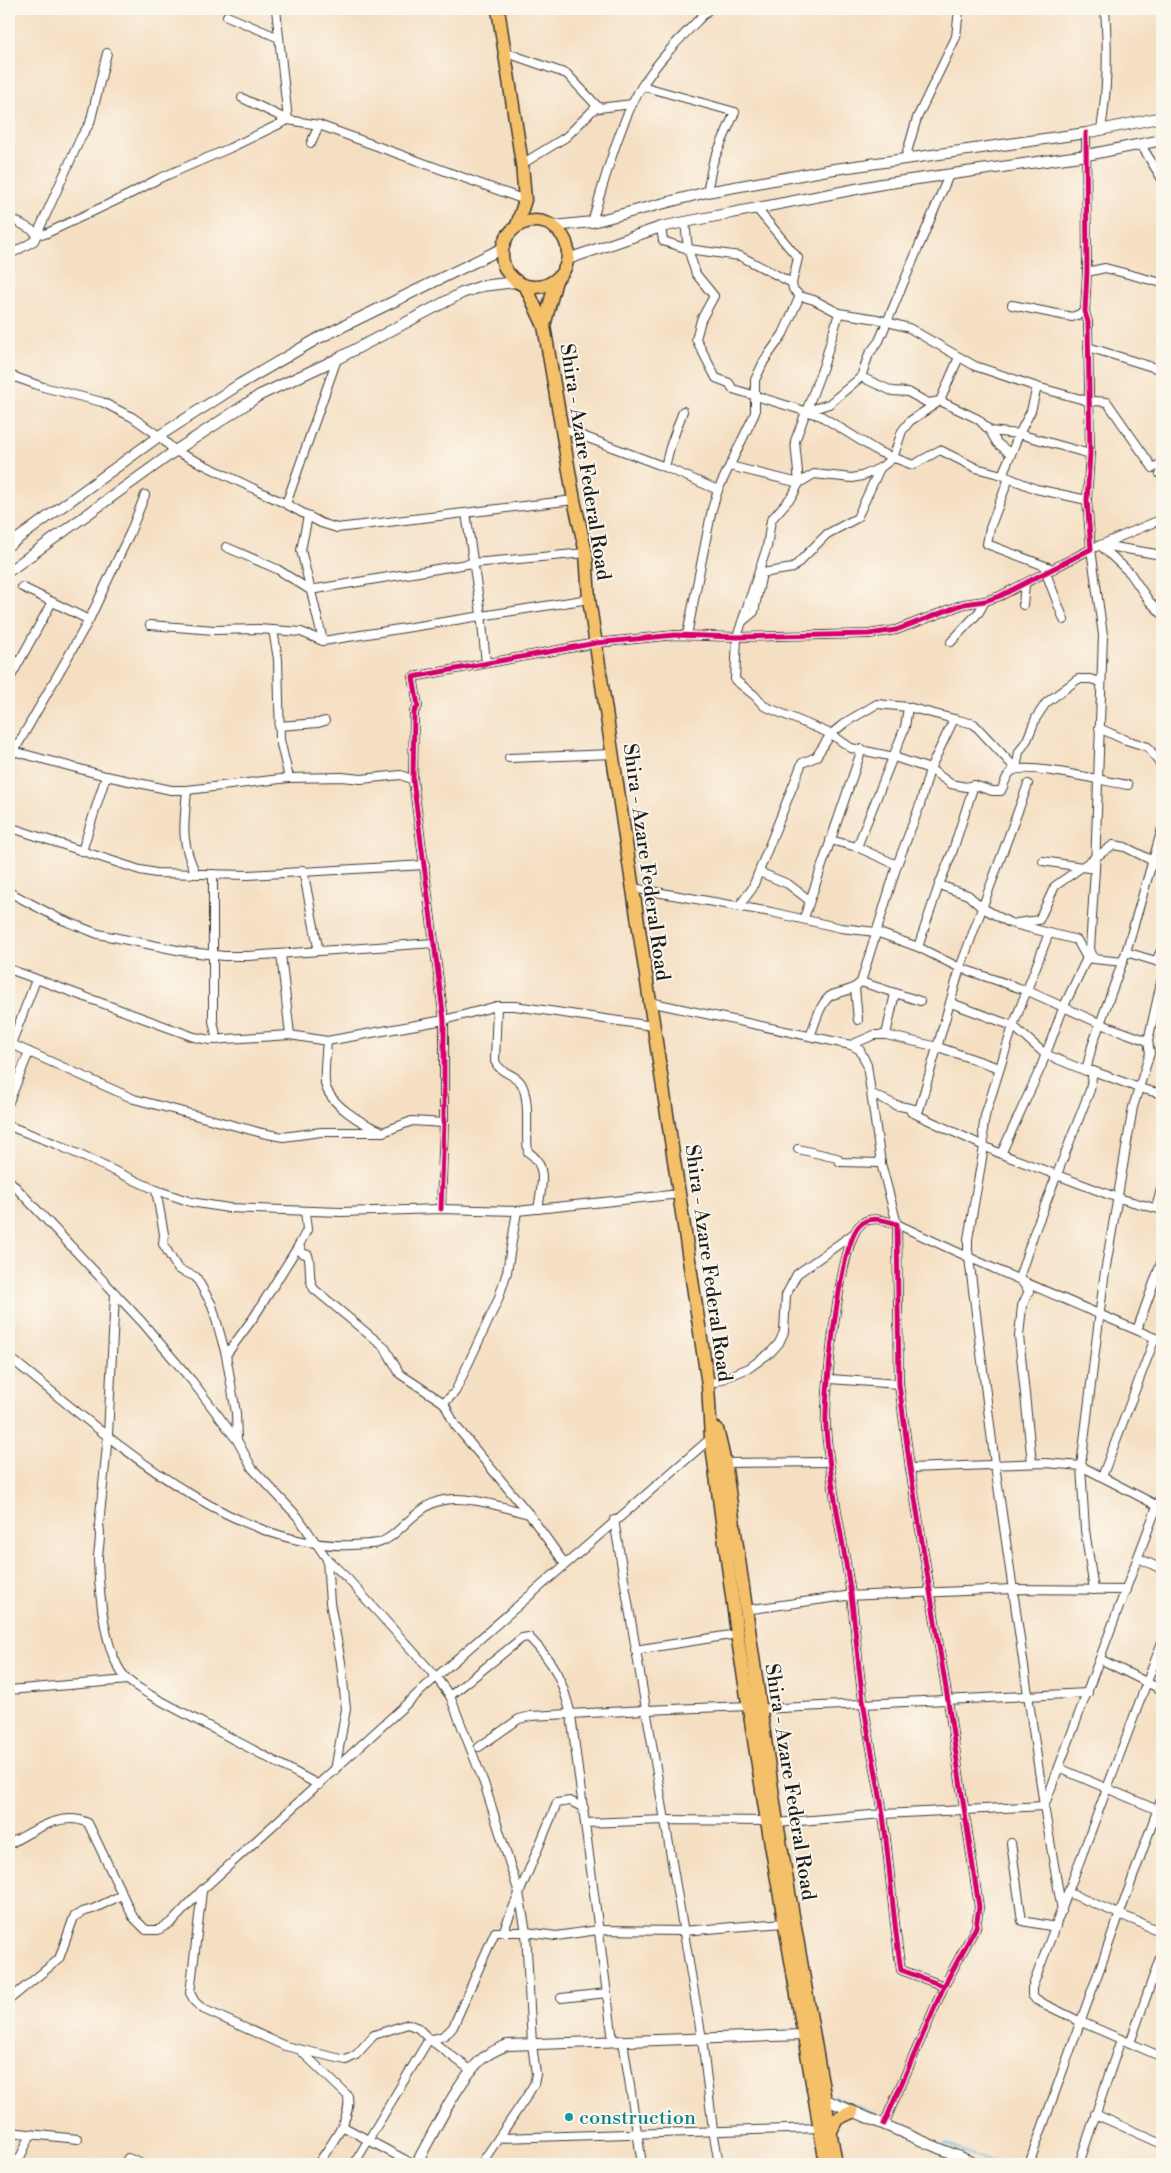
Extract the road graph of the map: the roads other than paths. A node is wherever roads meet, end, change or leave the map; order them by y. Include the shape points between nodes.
1 (276, 9) edge
2 (498, 9) edge
3 (709, 9) edge
4 (958, 9) edge
5 (1105, 9) edge
6 (227, 16) dead end
7 (279, 38) junction
8 (504, 52) junction
9 (107, 53) dead end
10 (642, 86) junction
11 (242, 98) dead end
12 (632, 104) junction
13 (599, 108) junction
14 (1162, 117) edge
15 (288, 120) junction
16 (319, 125) junction
17 (1101, 129) junction
18 (1086, 133) junction
19 (1162, 140) edge
20 (311, 143) dead end
21 (1141, 145) junction
22 (1087, 155) junction
23 (905, 159) junction
24 (522, 164) junction
25 (949, 174) junction
26 (1162, 179) edge
27 (707, 192) junction
28 (525, 200) junction
29 (757, 209) junction
30 (9, 217) edge
31 (592, 222) junction
32 (685, 222) junction
33 (550, 224) junction
34 (517, 225) junction
35 (661, 227) junction
36 (37, 233) junction
37 (688, 248) junction
38 (501, 249) junction
39 (9, 255) edge
40 (568, 259) junction
41 (1087, 272) junction
42 (556, 280) junction
43 (792, 283) junction
44 (1162, 283) edge
45 (521, 284) junction
46 (800, 296) junction
47 (1012, 305) dead end
48 (1085, 312) junction
49 (839, 313) junction
50 (886, 322) junction
51 (544, 326) junction
52 (1088, 347) junction
53 (959, 357) junction
54 (337, 359) junction
55 (1162, 370) edge
56 (9, 375) edge
57 (861, 377) junction
58 (1037, 387) junction
59 (757, 395) junction
60 (940, 401) junction
61 (1088, 402) junction
62 (683, 411) dead end
63 (804, 412) junction
64 (564, 429) junction
65 (990, 431) junction
66 (1019, 434) junction
67 (159, 436) junction
68 (175, 451) junction
69 (1011, 454) junction
70 (1090, 454) junction
71 (893, 458) junction
72 (1162, 463) edge
73 (730, 466) junction
74 (665, 467) junction
75 (880, 468) junction
76 (1005, 477) junction
77 (799, 483) junction
78 (718, 490) junction
79 (145, 495) dead end
80 (574, 500) junction
81 (1087, 500) junction
82 (286, 504) junction
83 (466, 513) junction
84 (308, 516) junction
85 (1162, 519) edge
86 (1100, 544) junction
87 (9, 545) edge
88 (226, 547) dead end
89 (1091, 549) junction
90 (586, 553) junction
91 (1162, 555) edge
92 (473, 563) junction
93 (9, 571) edge
94 (1050, 571) junction
95 (1025, 584) junction
96 (22, 587) dead end
97 (310, 590) junction
98 (589, 598) junction
99 (985, 601) junction
100 (52, 602) junction
101 (1023, 605) dead end
102 (481, 614) junction
103 (1162, 614) edge
104 (89, 620) junction
105 (1064, 620) dead end
106 (743, 621) junction
107 (150, 625) dead end
108 (273, 630) junction
109 (687, 636) junction
110 (737, 637) junction
111 (323, 641) junction
112 (951, 642) dead end
113 (596, 643) junction
114 (486, 663) junction
115 (9, 680) edge
116 (1101, 682) junction
117 (908, 707) junction
118 (954, 719) junction
119 (325, 721) dead end
120 (279, 726) junction
121 (1099, 728) junction
122 (832, 734) junction
123 (862, 749) junction
124 (10, 751) edge
125 (612, 754) junction
126 (509, 758) dead end
127 (894, 758) junction
128 (9, 760) edge
129 (1162, 766) edge
130 (930, 769) junction
131 (1016, 769) junction
132 (106, 776) junction
133 (289, 778) junction
134 (413, 780) junction
135 (1098, 780) junction
136 (1028, 784) dead end
137 (1128, 785) dead end
138 (974, 786) junction
139 (187, 790) junction
140 (9, 827) edge
141 (1162, 829) edge
142 (830, 840) junction
143 (857, 847) junction
144 (82, 851) junction
145 (1095, 856) junction
146 (1043, 861) dead end
147 (1153, 861) junction
148 (425, 865) junction
149 (897, 865) junction
150 (1081, 866) junction
151 (1095, 869) junction
152 (303, 870) junction
153 (759, 872) junction
154 (196, 874) junction
155 (214, 874) junction
156 (939, 885) junction
157 (633, 888) junction
158 (9, 892) edge
159 (809, 900) junction
160 (739, 906) junction
161 (981, 907) junction
162 (804, 918) junction
163 (1010, 923) junction
164 (876, 932) junction
165 (1049, 933) junction
166 (434, 943) junction
167 (918, 947) junction
168 (1162, 949) edge
169 (314, 951) junction
170 (1126, 952) junction
171 (281, 954) junction
172 (214, 955) junction
173 (1090, 959) junction
174 (1123, 962) junction
175 (1159, 962) edge
176 (960, 968) junction
177 (9, 969) edge
178 (1162, 978) edge
179 (36, 980) junction
180 (858, 985) junction
181 (1028, 991) junction
182 (895, 993) junction
183 (920, 1001) dead end
184 (649, 1002) junction
185 (951, 1003) junction
186 (497, 1006) junction
187 (1064, 1006) junction
188 (444, 1020) junction
189 (858, 1020) dead end
190 (1101, 1024) junction
191 (653, 1026) junction
192 (1013, 1026) junction
193 (290, 1035) junction
194 (886, 1035) junction
195 (810, 1036) junction
196 (218, 1040) junction
197 (863, 1040) junction
198 (327, 1041) junction
199 (1148, 1041) junction
200 (10, 1044) edge
201 (851, 1045) junction
202 (938, 1047) junction
203 (860, 1050) junction
204 (29, 1052) junction
205 (1045, 1054) junction
206 (999, 1068) junction
207 (1089, 1071) junction
208 (1139, 1088) junction
209 (872, 1094) junction
210 (1162, 1094) edge
211 (9, 1102) edge
212 (895, 1105) junction
213 (444, 1123) junction
214 (9, 1128) edge
215 (383, 1132) junction
216 (984, 1147) junction
217 (798, 1150) dead end
218 (1001, 1154) junction
219 (881, 1163) junction
220 (1057, 1176) junction
221 (9, 1180) edge
222 (1162, 1186) edge
223 (156, 1190) junction
224 (680, 1194) junction
225 (1118, 1198) junction
226 (441, 1209) junction
227 (538, 1209) junction
228 (1159, 1209) edge
229 (517, 1210) junction
230 (305, 1211) junction
231 (897, 1224) junction
232 (854, 1234) junction
233 (300, 1245) junction
234 (970, 1259) junction
235 (1162, 1260) edge
236 (1019, 1278) junction
237 (115, 1294) junction
238 (1099, 1314) junction
239 (1137, 1330) junction
240 (1159, 1340) edge
241 (226, 1355) junction
242 (9, 1356) edge
243 (830, 1379) junction
244 (900, 1384) junction
245 (708, 1385) junction
246 (444, 1403) junction
247 (710, 1405) junction
248 (108, 1435) junction
249 (711, 1438) junction
250 (237, 1440) junction
251 (829, 1462) junction
252 (725, 1463) junction
253 (1032, 1463) junction
254 (995, 1465) junction
255 (1081, 1466) junction
256 (910, 1468) junction
257 (1102, 1477) junction
258 (1162, 1492) edge
259 (1158, 1506) junction
260 (529, 1514) junction
261 (614, 1520) junction
262 (317, 1544) junction
263 (1138, 1558) junction
264 (327, 1559) junction
265 (565, 1564) junction
266 (1162, 1569) edge
267 (1013, 1589) junction
268 (1094, 1590) junction
269 (1126, 1590) junction
270 (931, 1593) junction
271 (851, 1596) junction
272 (745, 1610) junction
273 (737, 1634) junction
274 (1162, 1642) edge
275 (636, 1650) junction
276 (1100, 1659) junction
277 (436, 1677) junction
278 (128, 1680) junction
279 (1147, 1682) junction
280 (9, 1690) edge
281 (1162, 1690) edge
282 (1088, 1693) junction
283 (450, 1696) junction
284 (1028, 1697) junction
285 (948, 1701) junction
286 (863, 1705) junction
287 (754, 1708) junction
288 (646, 1710) junction
289 (571, 1715) junction
290 (479, 1747) dead end
291 (1059, 1768) junction
292 (335, 1770) junction
293 (319, 1785) junction
294 (1108, 1789) junction
295 (1162, 1797) edge
296 (1044, 1806) junction
297 (584, 1808) junction
298 (1160, 1810) edge
299 (964, 1811) junction
300 (883, 1814) junction
301 (664, 1820) junction
302 (772, 1822) junction
303 (586, 1823) junction
304 (1011, 1843) dead end
305 (9, 1844) edge
306 (202, 1890) junction
307 (519, 1892) junction
308 (1069, 1893) junction
309 (122, 1895) junction
310 (1062, 1911) junction
311 (1119, 1915) junction
312 (784, 1923) junction
313 (1056, 1928) junction
314 (598, 1930) junction
315 (683, 1931) junction
316 (504, 1932) junction
317 (526, 1932) junction
318 (1162, 1932) edge
319 (1162, 1952) edge
320 (944, 1986) junction
321 (607, 1993) junction
322 (561, 1998) dead end
323 (9, 2000) edge
324 (1080, 2021) junction
325 (804, 2035) junction
326 (429, 2039) junction
327 (702, 2039) junction
328 (1121, 2039) junction
329 (618, 2041) junction
330 (1130, 2043) junction
331 (532, 2044) junction
332 (300, 2050) junction
333 (1162, 2056) edge
334 (472, 2071) junction
335 (824, 2099) junction
336 (852, 2112) junction
337 (1095, 2114) junction
338 (884, 2124) junction
339 (342, 2126) junction
340 (713, 2130) junction
341 (825, 2130) junction
342 (9, 2132) edge
343 (31, 2134) junction
344 (638, 2134) junction
345 (499, 2138) junction
346 (78, 2139) dead end
347 (368, 2141) junction
348 (1162, 2144) edge
349 (131, 2149) dead end
350 (126, 2161) edge
351 (17, 2164) edge
352 (142, 2164) edge
353 (318, 2164) edge
354 (354, 2164) edge
355 (414, 2164) edge
356 (481, 2164) edge
357 (642, 2164) edge
358 (719, 2164) edge
359 (826, 2164) edge
360 (836, 2164) edge
361 (976, 2164) edge
362 (1029, 2164) edge
363 (1079, 2164) edge

1 - 7 street
2 - 8 main road
3 - 10 street via 669,50
4 - 23 street via 956,37 917,118
5 - 17 street via 1108,65
6 - 7 street
7 - 15 street
8 - 13 street via 566,74
8 - 24 main road
9 - 36 street via 90,123 80,137
10 - 12 street
10 - 27 street via 734,112 713,162
11 - 15 street
12 - 13 street
12 - 31 street
13 - 24 street via 594,109 566,137
14 - 17 street
15 - 16 street
15 - 36 street via 45,234
16 - 20 street
16 - 28 street
17 - 18 street
18 - 22 street
18 - 23 street
19 - 21 street
21 - 22 street
21 - 26 street
22 - 25 street
22 - 41 street
23 - 27 street
24 - 28 main road
25 - 29 street
25 - 50 street
27 - 31 street
28 - 33 main road
28 - 34 main road
29 - 32 street
29 - 43 street via 798,258
30 - 36 street
31 - 33 street
32 - 35 street
32 - 37 street
33 - 34 main road via 530,220
33 - 40 main road via 563,235 568,246
34 - 38 main road via 506,235
35 - 37 street via 663,241
35 - 40 street
36 - 39 street via 34,241
37 - 43 street via 740,256
37 - 59 street via 696,274 714,296 696,339 701,351 716,378 729,383 733,389
38 - 45 main road via 503,267
38 - 67 street via 318,339
40 - 42 main road
41 - 44 street via 1105,268
41 - 48 street
42 - 45 main road via 542,287
42 - 51 main road, Shira - Azare Federal Road
43 - 46 street
45 - 51 main road, Shira - Azare Federal Road
45 - 54 street via 482,286 462,292
46 - 49 street
46 - 59 street via 783,334 755,380
47 - 48 street via 1072,317
48 - 52 street
49 - 50 street
49 - 63 street via 824,364
50 - 53 street via 909,328
50 - 57 street
51 - 64 main road, Shira - Azare Federal Road
52 - 55 street
52 - 61 street
53 - 58 street via 975,366
53 - 60 street
54 - 68 street via 260,394
54 - 82 street
56 - 67 street via 102,402
57 - 60 street via 892,391 908,392 928,403
57 - 63 street via 829,404
58 - 61 street
58 - 66 street via 1031,411
59 - 63 street
59 - 73 street via 756,413
60 - 65 street via 978,419
60 - 71 street via 910,421 902,431
61 - 70 street
61 - 72 street via 1106,402 1153,468
62 - 74 street
63 - 71 street via 821,416
63 - 77 street via 795,441
64 - 74 street
64 - 80 main road, Shira - Azare Federal Road
65 - 66 street
65 - 69 street via 997,443
66 - 69 street
66 - 70 street
67 - 68 street
67 - 87 street
68 - 82 street
68 - 93 street
69 - 76 street
70 - 81 street
71 - 75 street
71 - 76 street via 913,465 940,450 976,468
73 - 77 street
73 - 78 street
74 - 78 street
75 - 77 street via 852,478 814,474
75 - 106 street via 857,518 827,534 793,568 762,573 754,612
76 - 81 street via 1036,489
76 - 94 street via 987,544
77 - 106 street via 772,520 767,547
78 - 109 street
79 - 104 street
80 - 83 street
80 - 90 main road, Shira - Azare Federal Road
81 - 89 street
82 - 84 street
83 - 84 street via 337,528
83 - 92 street
84 - 97 street via 301,550
85 - 86 street
86 - 89 street
86 - 91 street
86 - 103 street via 1130,573
88 - 97 street via 277,569
89 - 94 street
89 - 116 street via 1102,620
90 - 92 street
90 - 98 main road, Shira - Azare Federal Road
92 - 97 street
92 - 102 street
94 - 95 street
94 - 105 street
95 - 99 street
95 - 101 street
96 - 100 street
97 - 111 street
98 - 102 street
98 - 113 main road, Shira - Azare Federal Road
99 - 110 street via 964,604 896,630 869,634
99 - 112 street
100 - 104 street
100 - 115 street
102 - 111 street
102 - 114 street
104 - 124 street
106 - 110 street
107 - 108 street
108 - 111 street via 301,632
108 - 120 street via 278,659
109 - 110 street
109 - 113 street
110 - 122 street via 735,680 740,686 764,706
113 - 114 street
113 - 125 main road, Shira - Azare Federal Road
114 - 134 street via 413,677 418,706 414,712
116 - 121 street
116 - 131 street via 1078,679 1046,703 1019,752
117 - 118 street
117 - 122 street via 877,704
117 - 127 street
118 - 130 street
118 - 131 street via 974,724
119 - 120 street
120 - 133 street
121 - 129 street via 1148,748
121 - 135 street
122 - 123 street via 851,748
122 - 153 street via 816,757 802,763
123 - 127 street
123 - 142 street
124 - 128 street
124 - 132 street
125 - 126 street
125 - 157 main road, Shira - Azare Federal Road
127 - 130 street
127 - 143 street
130 - 138 street via 951,784
130 - 149 street
131 - 135 street via 1044,770
131 - 138 street via 1007,776 1001,791
132 - 139 street via 171,790
132 - 144 street
133 - 134 street via 361,779 401,775
133 - 139 street
134 - 148 street
135 - 137 street
135 - 145 street
136 - 161 street
138 - 156 street
139 - 154 street via 184,841
140 - 144 street
141 - 147 street
142 - 143 street
142 - 159 street
143 - 149 street
144 - 154 street via 140,870
145 - 147 street via 1113,845 1125,847
145 - 150 street
145 - 151 street
146 - 150 street
147 - 170 street
148 - 152 street
148 - 166 street
149 - 164 street
150 - 151 street
150 - 163 street via 1055,886 1039,920
151 - 173 street
152 - 155 street via 248,875
152 - 169 street via 318,947
153 - 159 street via 788,884
153 - 160 street via 747,898
154 - 155 street
155 - 172 street
156 - 161 street via 968,896
156 - 167 street
157 - 160 street
157 - 184 main road, Shira - Azare Federal Road
158 - 172 street via 58,918 98,934
159 - 162 street
160 - 162 street
161 - 163 street
161 - 176 street
162 - 164 street via 842,928
163 - 165 street
164 - 167 street
164 - 180 street
165 - 173 street via 1077,940
165 - 181 street
166 - 169 street
166 - 188 street
167 - 176 street
168 - 175 street
169 - 171 street
170 - 174 street
170 - 175 street
171 - 172 street
171 - 193 street
172 - 196 street via 213,1020
173 - 174 street
173 - 187 street
174 - 190 street
176 - 181 street
176 - 185 street
177 - 179 street
178 - 199 street
179 - 196 street via 194,1037
179 - 200 street
180 - 182 street
180 - 189 street
180 - 195 street via 826,999
181 - 187 street
181 - 192 street
182 - 183 street
182 - 194 street
184 - 191 main road, Shira - Azare Federal Road
184 - 195 street
185 - 192 street
185 - 202 street
186 - 188 street
186 - 191 street
186 - 227 street via 495,1062 498,1068 519,1081 525,1092 528,1152 543,1170
187 - 190 street
187 - 205 street
188 - 198 street
188 - 213 street
190 - 199 street
190 - 207 street
191 - 224 main road, Shira - Azare Federal Road
192 - 205 street
192 - 206 street
193 - 196 street
193 - 198 street
194 - 197 street via 874,1035
194 - 202 street
195 - 201 street
197 - 201 street
197 - 203 street
198 - 215 street via 325,1085 330,1096 365,1125
199 - 208 street via 1150,1053
200 - 204 street
201 - 203 street
202 - 206 street
202 - 212 street via 919,1110
203 - 209 street
204 - 211 street
204 - 215 street via 134,1099 262,1133 283,1137 321,1132
205 - 207 street
205 - 218 street
206 - 216 street via 985,1116
207 - 208 street
207 - 220 street via 1090,1090
208 - 210 street
208 - 225 street
209 - 212 street
209 - 219 street
212 - 216 street
213 - 215 street via 412,1121
213 - 226 street
214 - 223 street via 56,1144
216 - 218 street
216 - 234 street via 968,1239
217 - 219 street via 837,1158 840,1162
218 - 220 street
219 - 231 street
220 - 225 street
220 - 236 street
221 - 237 street
222 - 228 street
223 - 230 street via 191,1202 218,1206
223 - 241 street via 163,1244 178,1269 196,1277 212,1305
224 - 227 street
224 - 245 main road, Shira - Azare Federal Road
225 - 228 street
225 - 238 street
226 - 229 street
226 - 230 street
227 - 229 street
229 - 246 street via 498,1300 456,1392
230 - 233 street via 307,1230
231 - 232 street via 871,1219 860,1224
231 - 234 street
231 - 244 street
232 - 243 street via 842,1273 832,1339
232 - 245 street via 797,1274 786,1295 784,1332 771,1352 750,1368
233 - 241 street
233 - 246 street via 302,1253 308,1255 309,1280 314,1289 385,1348 400,1374
234 - 236 street
234 - 254 street
235 - 239 street
236 - 238 street
236 - 253 street via 1029,1290 1022,1306 1019,1336
237 - 248 street
237 - 250 street via 192,1381
238 - 239 street
238 - 255 street
239 - 240 street
240 - 257 street
241 - 250 street
242 - 248 street
243 - 244 street
243 - 251 street via 826,1426
244 - 256 street
245 - 247 main road, Shira - Azare Federal Road
246 - 260 street via 455,1425
247 - 249 main road, Shira - Azare Federal Road
247 - 252 main road, Shira - Azare Federal Road
248 - 262 street via 187,1491 232,1516 273,1533
248 - 278 street via 98,1571 108,1646
249 - 261 street
249 - 273 main road, Shira - Azare Federal Road
250 - 262 street via 252,1468 298,1517
251 - 252 street
251 - 271 street
252 - 272 main road, Shira - Azare Federal Road
253 - 254 street
253 - 255 street
254 - 256 street
254 - 267 street
255 - 257 street
255 - 268 street via 1085,1530
256 - 270 street
257 - 259 street
258 - 259 street
259 - 263 street
260 - 262 street via 451,1499 434,1502 378,1543
260 - 265 street
261 - 265 street
261 - 275 street
262 - 264 street
263 - 266 street
263 - 269 street
264 - 277 street via 348,1578
264 - 292 street via 330,1603 346,1710
265 - 277 street
267 - 268 street
267 - 270 street
267 - 284 street
268 - 269 street
269 - 276 street
270 - 271 street
270 - 285 street
271 - 272 street
271 - 286 street
272 - 287 main road, Shira - Azare Federal Road
273 - 275 street
273 - 287 main road, Shira - Azare Federal Road
274 - 279 street
275 - 288 street
276 - 279 street
276 - 282 street
277 - 283 street
277 - 292 street
278 - 280 street
278 - 293 street via 150,1695
279 - 281 street
279 - 294 street
282 - 284 street
282 - 291 street
283 - 289 street via 522,1638 529,1637 556,1670
283 - 307 street via 481,1775
284 - 285 street
284 - 296 street
285 - 286 street
285 - 299 street
286 - 287 street
286 - 300 street
287 - 288 street
287 - 302 main road, Shira - Azare Federal Road
288 - 289 street
288 - 301 street
289 - 290 street via 519,1719
289 - 297 street
291 - 294 street
291 - 296 street
292 - 293 street
293 - 306 street
294 - 298 street
294 - 308 street
295 - 298 street
296 - 299 street
296 - 310 street
297 - 303 street
297 - 307 street via 570,1802 557,1803
298 - 311 street
299 - 300 street
299 - 320 street via 979,1913 972,1934
300 - 302 street
300 - 320 street via 901,1970
301 - 302 street
301 - 303 street
301 - 315 street
302 - 312 main road, Shira - Azare Federal Road
302 - 335 main road, Shira - Azare Federal Road
303 - 314 street
304 - 313 street via 1022,1921
305 - 309 street via 52,1822 73,1818 88,1823
306 - 309 street via 172,1922 158,1930 146,1930 133,1917
306 - 332 street via 190,1993 195,2002 203,2009 277,2043
307 - 316 street
307 - 317 street
308 - 310 street
308 - 311 street
309 - 323 street via 74,1917 59,1959
310 - 313 street
311 - 318 street
311 - 324 street
312 - 315 street
312 - 325 main road, Shira - Azare Federal Road
313 - 324 street via 1032,1995
314 - 315 street
314 - 317 street via 556,1936
314 - 321 street
315 - 327 street
316 - 317 street
316 - 326 street via 495,1932 454,2028 448,2034
317 - 331 street
319 - 330 street
320 - 338 street
321 - 322 street
321 - 329 street
324 - 328 street
324 - 362 street
325 - 327 street
325 - 341 main road, Shira - Azare Federal Road
326 - 332 street via 418,2028 408,2024 374,2035 356,2056 346,2060
326 - 334 street
326 - 347 street
327 - 329 street
327 - 340 street
328 - 330 street
328 - 337 street
329 - 331 street
329 - 344 street
330 - 333 street
331 - 334 street via 507,2045 484,2058
331 - 345 street via 534,2084
332 - 339 street via 348,2096 349,2104
334 - 355 street
335 - 336 street
335 - 341 main road, Shira - Azare Federal Road
336 - 338 street
336 - 341 main road via 844,2114
337 - 348 street
337 - 363 street
338 - 361 street
339 - 347 street
339 - 353 street
340 - 341 street
340 - 344 street
340 - 358 street
341 - 359 main road, Shira - Azare Federal Road
341 - 360 main road, Shira - Azare Federal Road
342 - 343 street
343 - 346 street
343 - 351 street
344 - 345 street
344 - 357 street
345 - 356 street
347 - 354 street
347 - 355 street
349 - 350 street
350 - 352 street

